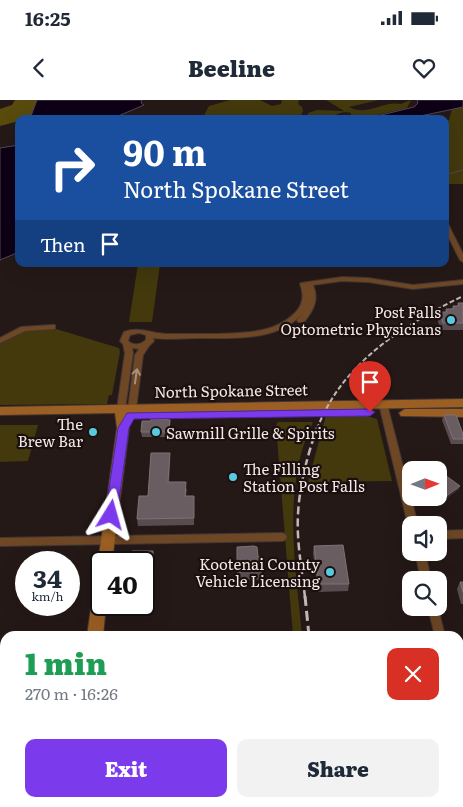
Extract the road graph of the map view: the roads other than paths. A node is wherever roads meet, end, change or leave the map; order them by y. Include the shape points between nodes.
1 (449, 232) edge
2 (463, 260) edge
3 (463, 282) edge
4 (306, 284) junction
5 (52, 327) dead end
6 (149, 334) junction
7 (0, 341) edge
8 (127, 344) junction
9 (147, 344) junction
10 (463, 403) edge
11 (384, 408) junction
12 (0, 411) edge
13 (463, 413) edge
14 (125, 415) junction
15 (0, 417) edge
16 (411, 516) edge
17 (463, 534) edge
18 (447, 535) edge
19 (282, 537) dead end
20 (108, 540) junction
21 (0, 542) edge
22 (106, 551) edge
23 (97, 616) edge
24 (435, 616) edge
25 (95, 631) edge
26 (439, 631) edge

1 - 2 street
3 - 4 street via 418,287 354,279
4 - 6 street via 302,309 292,320 271,330 237,335
4 - 9 street via 313,295 309,310 298,322 281,332 251,339 164,340
5 - 7 street via 28,328
6 - 8 street via 141,330 130,332 124,337
6 - 9 street
8 - 9 street via 138,347
8 - 14 street
14 -> 9 street via 139,355
10 - 11 main road, North Spokane Street
11 - 13 main road, North Spokane Street
11 - 14 main road, North Spokane Street
11 - 16 street
12 - 14 main road, North Spokane Street
14 - 15 main road, North Spokane Street
14 - 20 main road
17 - 18 street
19 - 20 street
20 - 21 street
20 - 22 main road
23 - 25 main road
24 - 26 street

